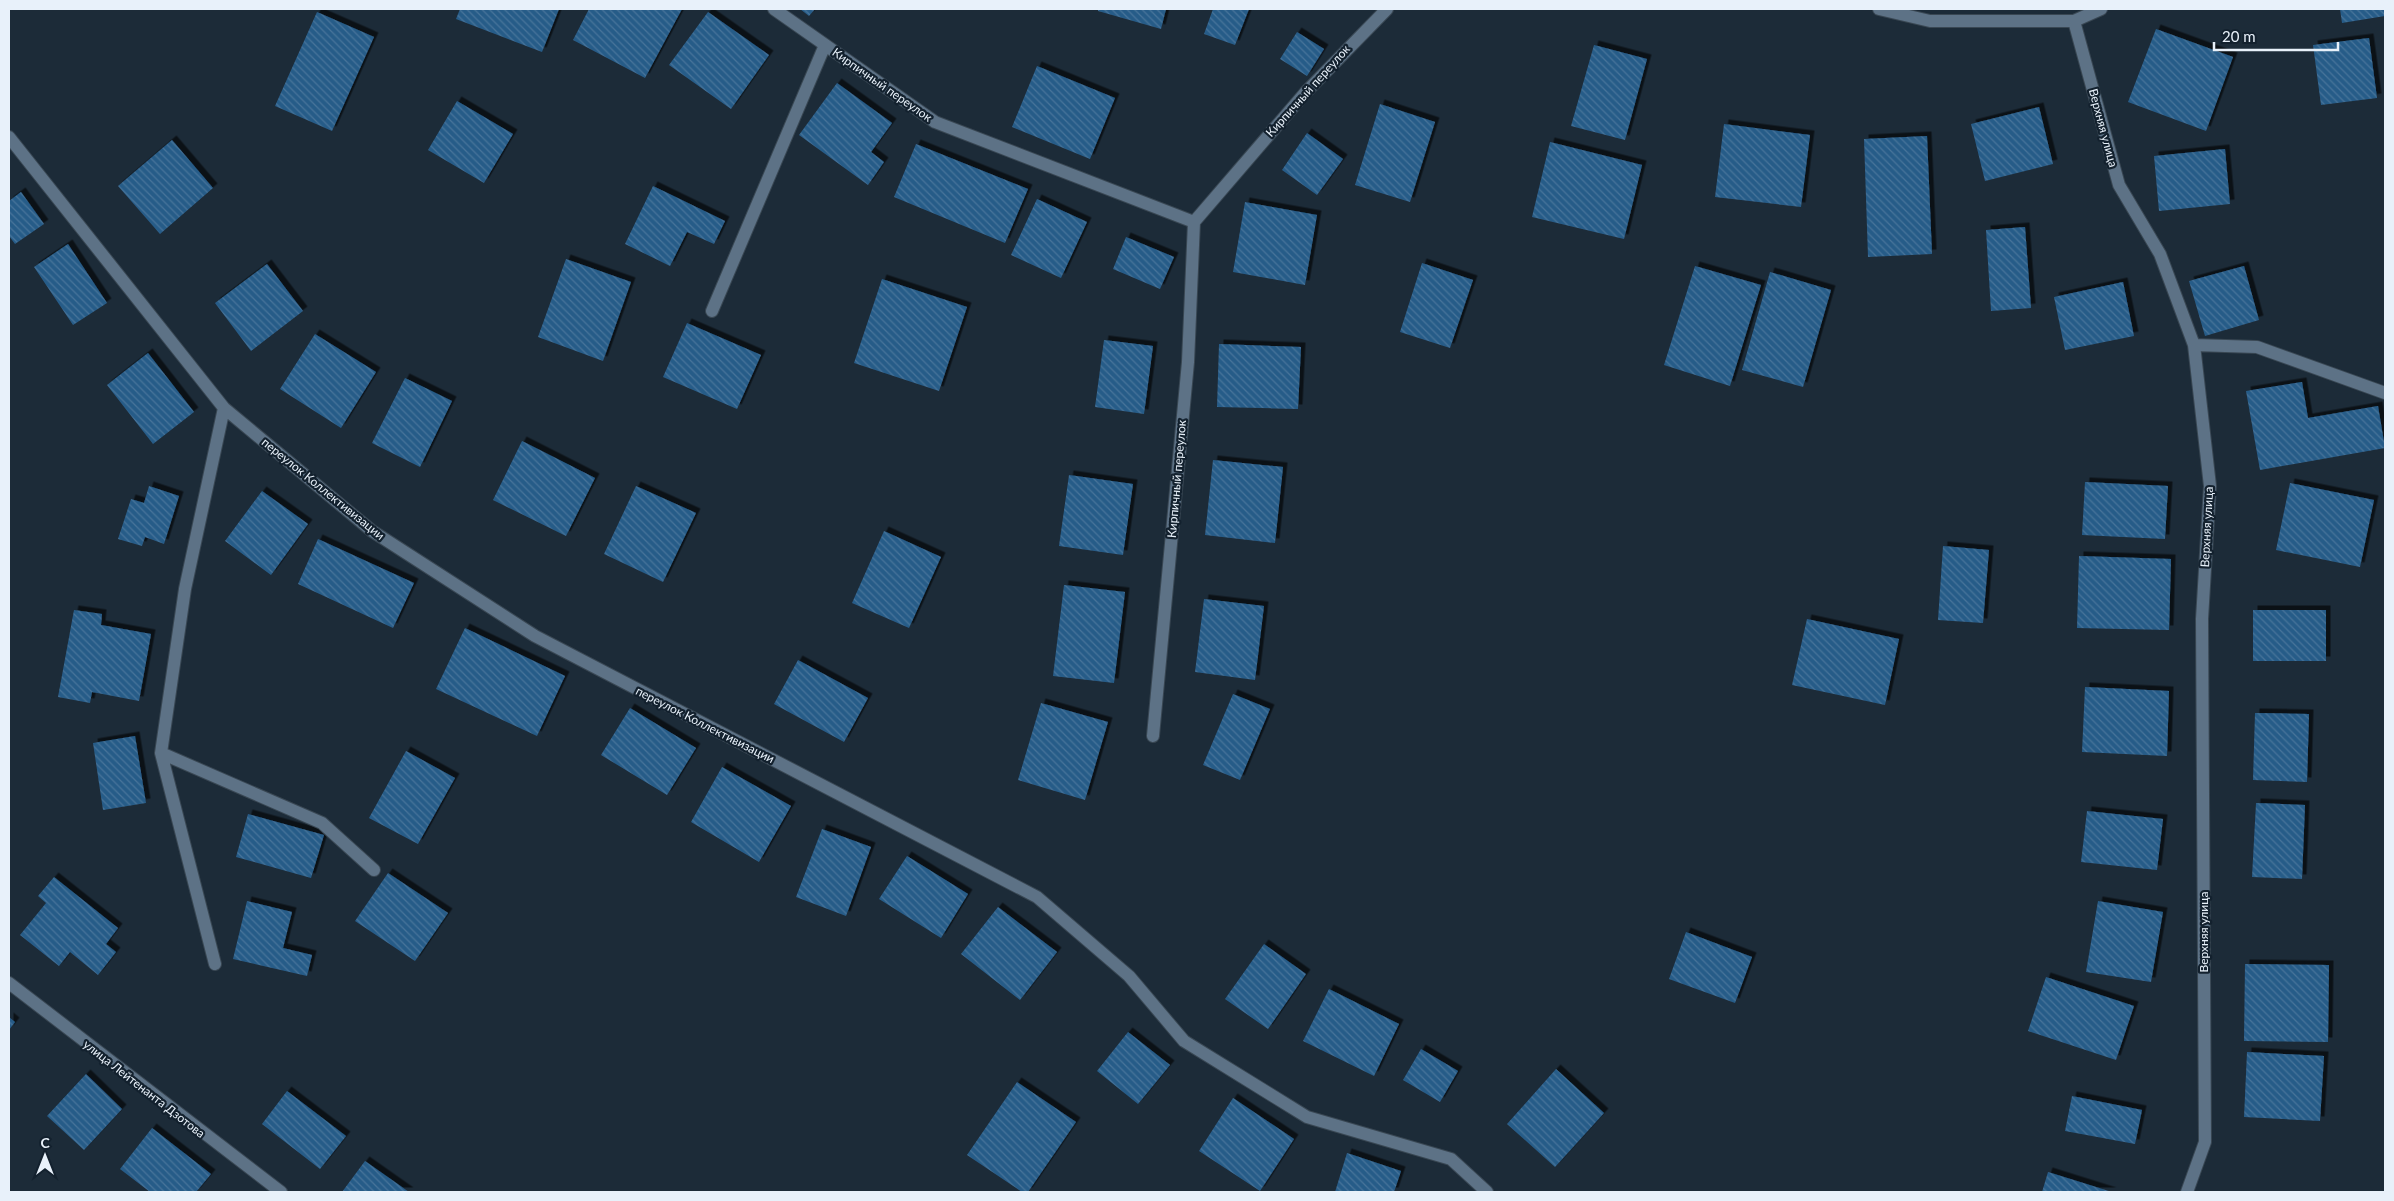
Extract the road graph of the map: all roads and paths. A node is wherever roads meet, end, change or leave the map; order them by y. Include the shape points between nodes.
1 (774, 9) edge
2 (1387, 9) edge
3 (1879, 9) edge
4 (2101, 9) edge
5 (2074, 20) junction
6 (824, 45) junction
7 (9, 137) edge
8 (1194, 222) junction
9 (712, 311) dead end
10 (2194, 345) junction
11 (2385, 393) edge
12 (224, 408) junction
13 (1154, 736) dead end
14 (161, 754) junction
15 (374, 870) dead end
16 (216, 964) dead end
17 (9, 983) edge
18 (281, 1192) edge
19 (1487, 1192) edge
20 (2187, 1192) edge

1 - 6 street, Кирпичный переулок
2 - 8 street, Кирпичный переулок via 1306,93
3 - 5 street via 1930,20
4 - 5 street
5 - 10 street, Верхняя улица via 2119,185 2160,254
6 - 8 street, Кирпичный переулок via 935,122
6 - 9 street
7 - 12 street, переулок Коллективизации
8 - 13 street, Кирпичный переулок via 1188,362
10 - 11 street via 2257,347
10 - 20 street, Верхняя улица via 2210,486 2202,619 2205,1142
12 - 14 street via 186,589
12 - 19 street, переулок Коллективизации via 372,530 535,636 1036,897 1129,976 1184,1041 1192,1046 1307,1117 1451,1159
14 - 15 street via 322,823
14 - 16 street
17 - 18 street, улица Лейтенанта Дзотова

